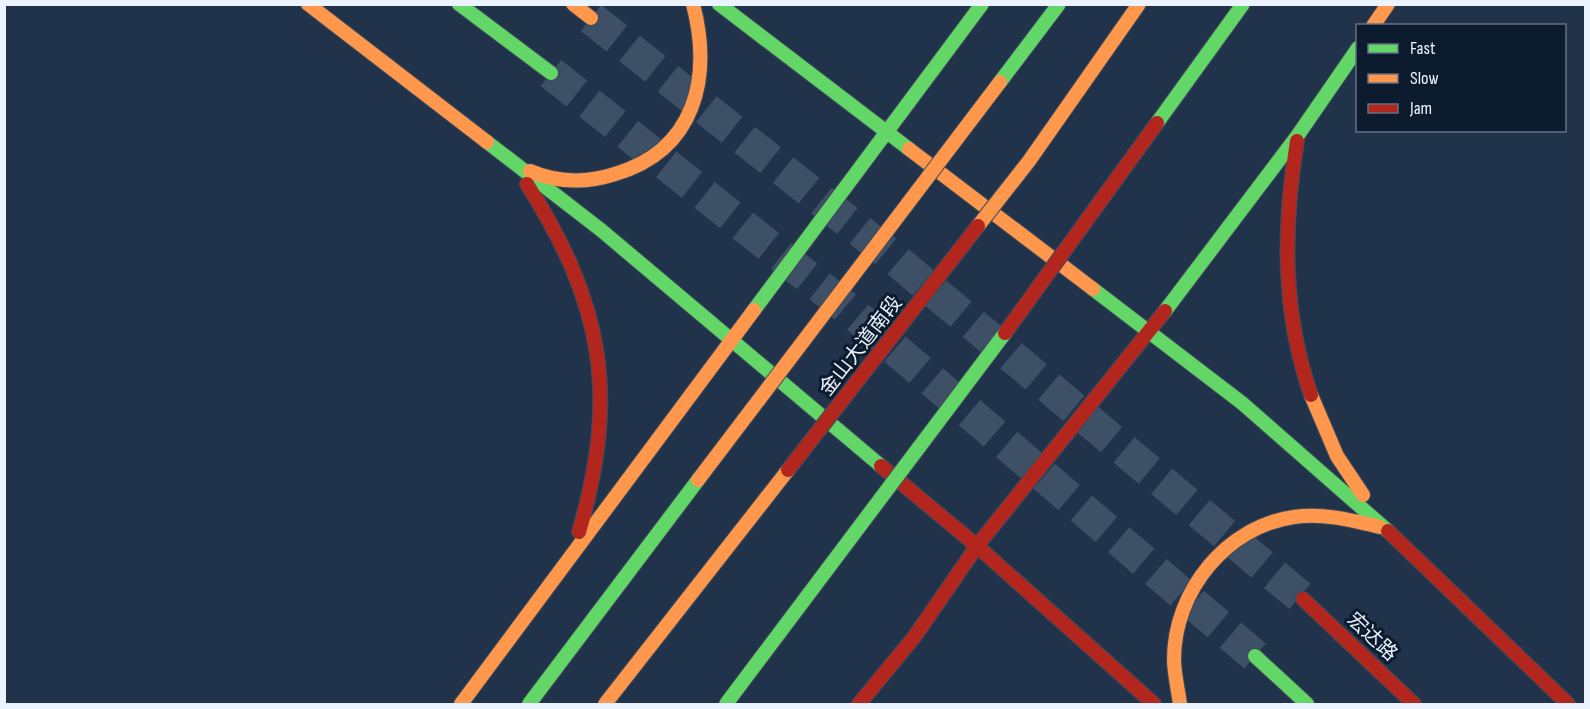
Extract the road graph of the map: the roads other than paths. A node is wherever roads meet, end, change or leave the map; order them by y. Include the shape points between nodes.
1 (308, 4) edge
2 (459, 4) edge
3 (573, 4) edge
4 (693, 4) edge
5 (719, 4) edge
6 (982, 4) edge
7 (1059, 4) edge
8 (1138, 4) edge
9 (1243, 4) edge
10 (1388, 4) edge
11 (591, 18) tunnel mouth
12 (1374, 24) edge
13 (1356, 51) edge
14 (551, 73) tunnel mouth
15 (888, 131) junction
16 (1298, 135) junction
17 (499, 151) junction
18 (510, 160) junction
19 (1150, 331) junction
20 (732, 340) junction
21 (1384, 529) junction
22 (977, 546) junction
23 (1420, 563) junction
24 (562, 568) junction
25 (1303, 599) tunnel mouth
26 (1255, 656) tunnel mouth
27 (461, 705) edge
28 (529, 705) edge
29 (605, 705) edge
30 (726, 705) edge
31 (859, 705) edge
32 (1154, 705) edge
33 (1180, 705) edge
34 (1306, 705) edge
35 (1414, 705) edge
36 (1568, 705) edge

1 - 17 main road
2 - 14 main road
3 - 11 main road
4 - 18 main road via 704,48 702,83 680,130 662,150 640,166 588,181 534,173
5 - 15 main road
6 - 15 main road
7 - 28 main road, bridge
8 - 29 main road, 金山大道南段, bridge via 1029,161
9 - 30 main road, bridge
10 - 12 main road
13 - 16 main road
15 - 19 main road
15 - 20 main road
16 - 19 main road
16 - 23 main road via 1284,237 1290,316 1300,363 1330,439 1359,490
17 - 18 main road
17 - 24 main road via 549,215 584,289 595,328 603,410 600,451 579,531
18 - 20 main road
19 - 21 main road via 1242,403
19 - 22 main road
20 - 22 main road
20 - 24 main road
21 - 23 main road
21 - 33 main road via 1357,519 1300,514 1272,521 1222,550 1188,595 1179,621 1174,657
22 - 31 main road via 915,636
22 - 32 main road
23 - 36 main road
24 - 27 main road
25 - 35 main road, 宏达路
26 - 34 main road

